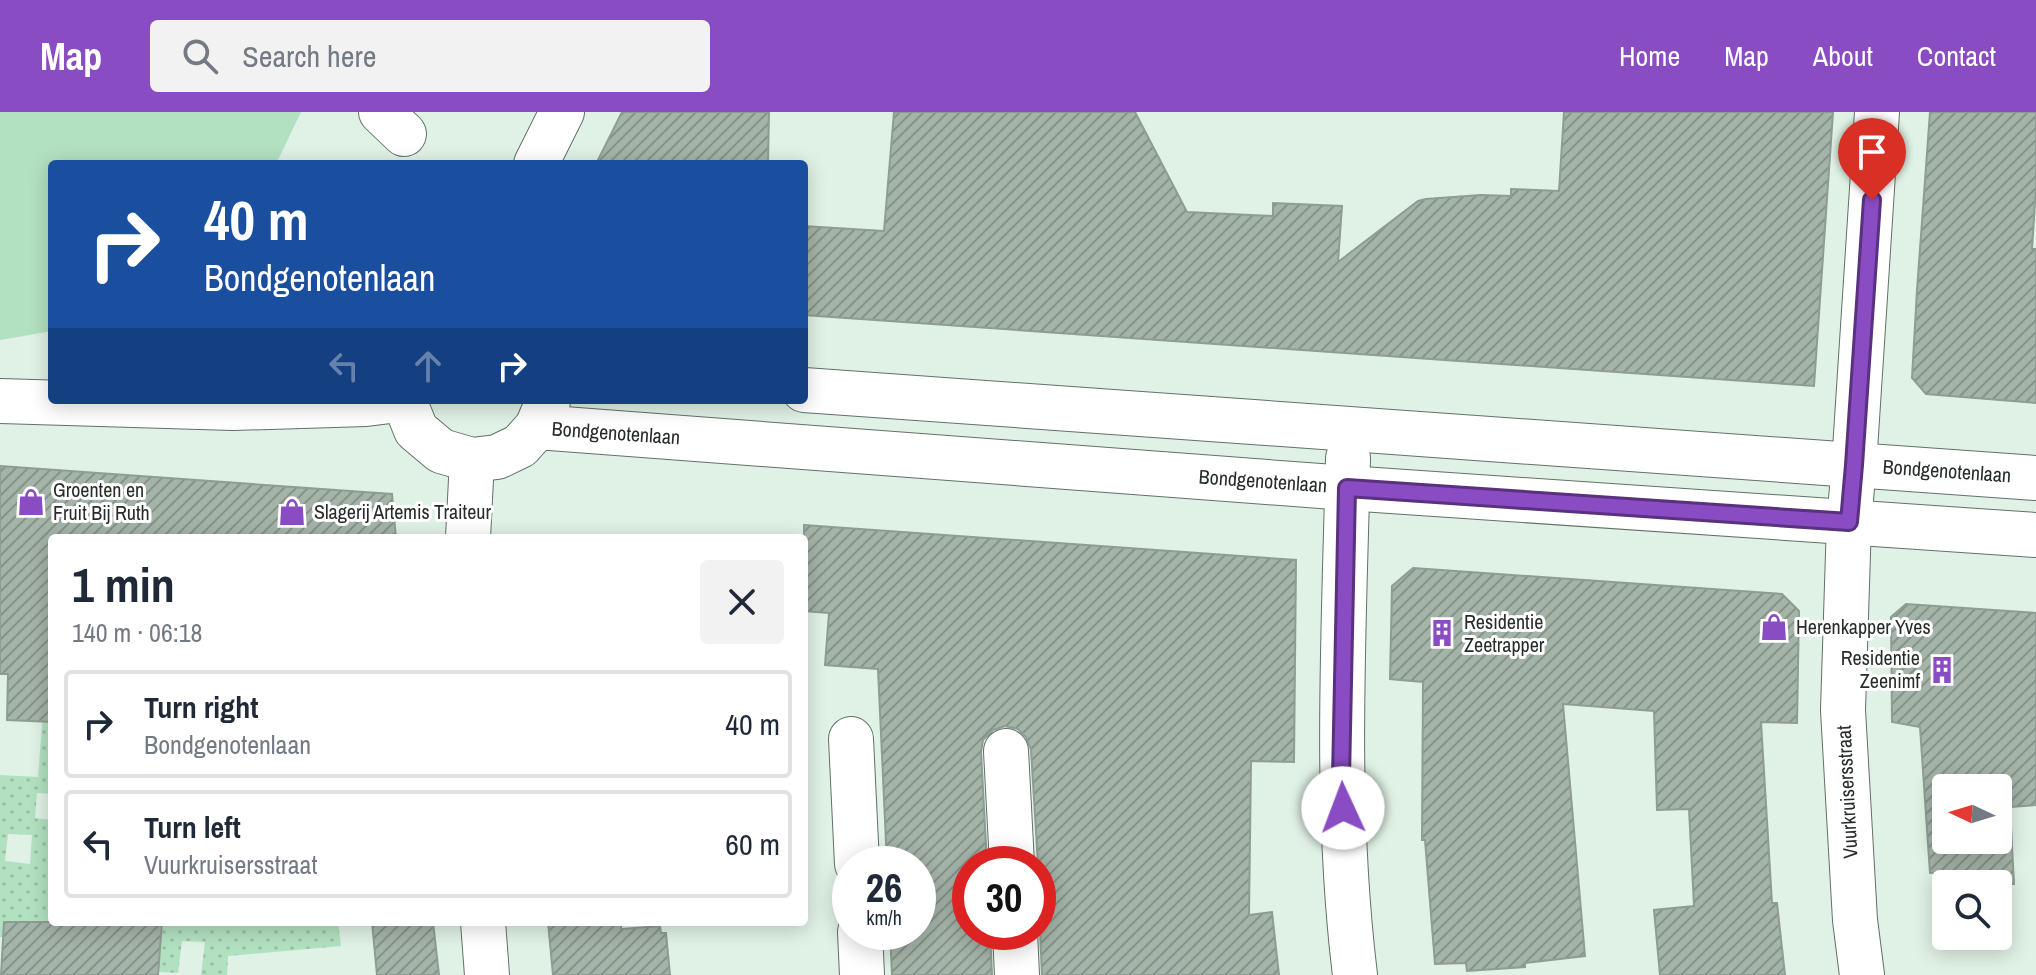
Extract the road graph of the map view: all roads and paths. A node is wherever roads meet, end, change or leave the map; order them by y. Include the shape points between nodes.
1 (562, 112) edge
2 (1877, 112) edge
3 (538, 160) edge
4 (808, 390) edge
5 (0, 401) edge
6 (48, 402) edge
7 (100, 404) edge
8 (366, 404) edge
9 (403, 404) edge
10 (543, 414) edge
11 (1348, 429) junction
12 (472, 460) junction
13 (1854, 465) junction
14 (2036, 478) edge
15 (1347, 488) junction
16 (1849, 522) junction
17 (468, 534) edge
18 (2036, 535) edge
19 (851, 739) dead end
20 (1006, 751) dead end
21 (856, 846) edge
22 (1011, 846) edge
23 (483, 926) edge
24 (861, 950) edge
25 (1016, 950) edge
26 (487, 975) edge
27 (862, 975) edge
28 (1017, 975) edge
29 (1355, 975) edge
30 (1862, 975) edge

1 - 3 street
2 - 13 street, Vuurkruisersstraat
4 - 11 street, Bondgenotenlaan
5 - 6 street
7 - 8 street
9 - 12 street via 416,430 441,451
10 - 12 street via 520,446 497,457
10 - 15 street, Bondgenotenlaan
11 - 13 street, Bondgenotenlaan
11 - 15 street
12 - 17 street
13 - 14 street, Bondgenotenlaan
13 - 16 street, Vuurkruisersstraat
15 - 16 street, Bondgenotenlaan
15 - 29 street via 1341,778
16 - 18 street, Bondgenotenlaan
16 - 30 street, Vuurkruisersstraat via 1843,710
19 - 21 street
20 - 22 street
23 - 26 street
24 - 27 street
25 - 28 street

